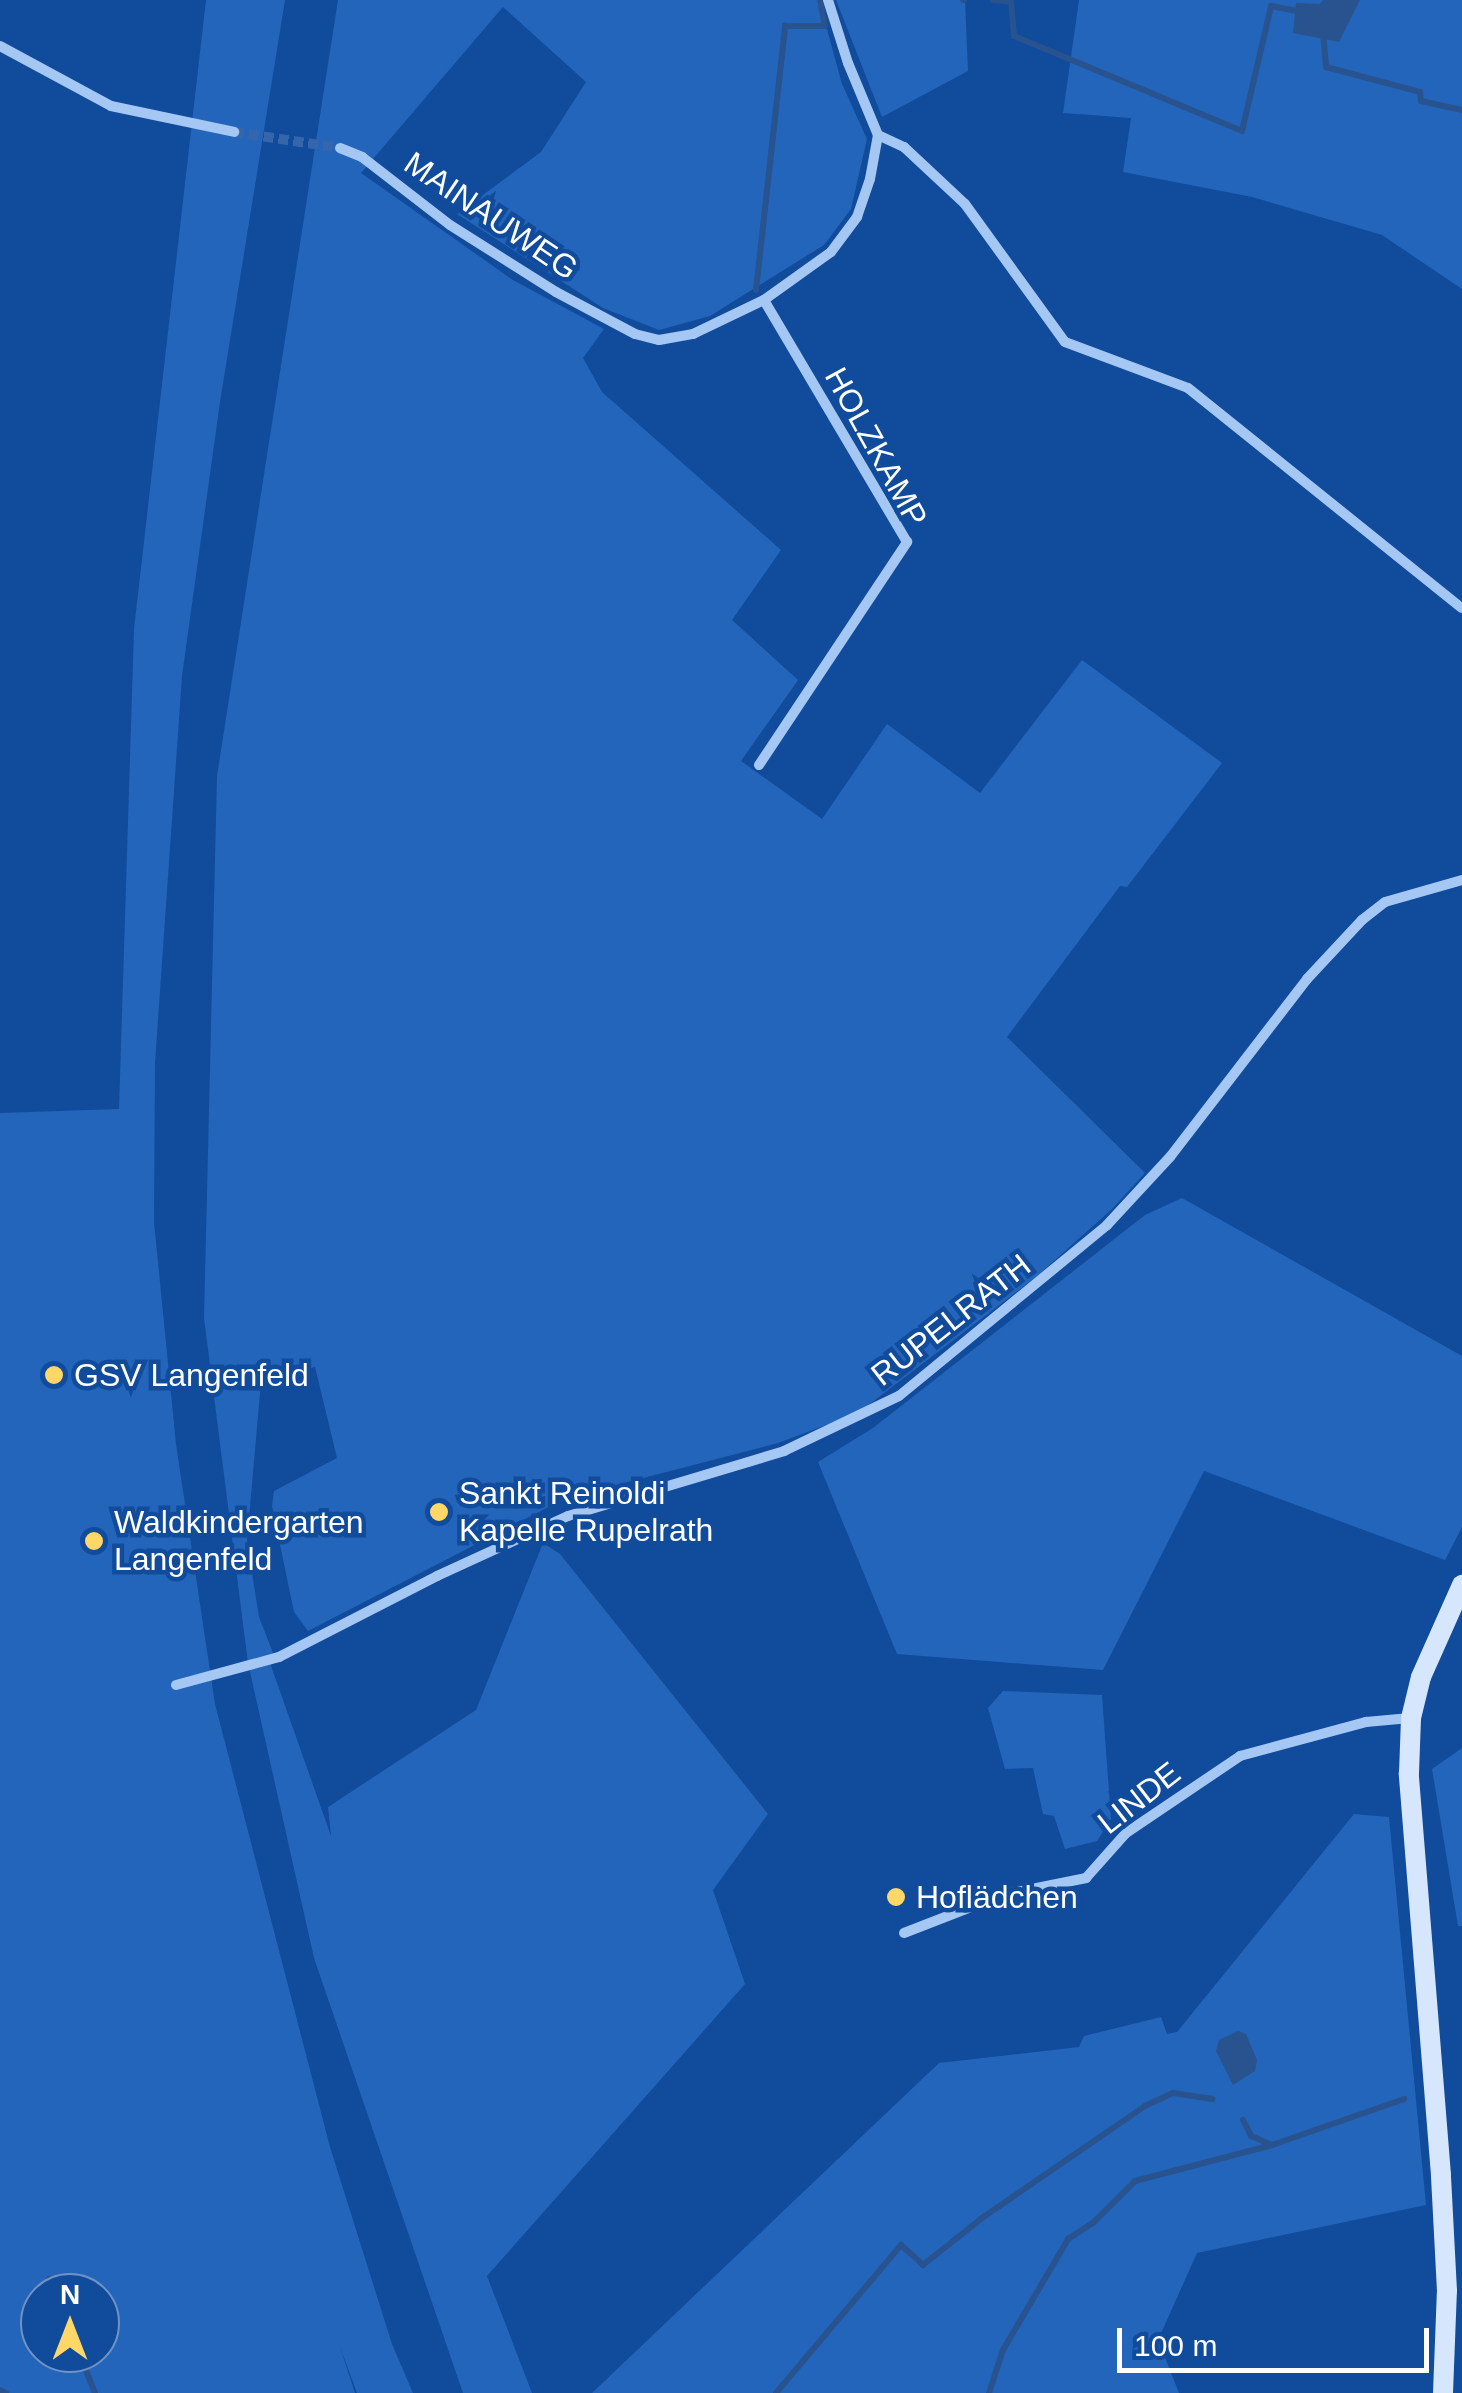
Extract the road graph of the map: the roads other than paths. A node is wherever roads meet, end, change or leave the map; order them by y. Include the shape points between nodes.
1 (828, 0) edge
2 (0, 46) edge
3 (234, 132) tunnel mouth
4 (878, 135) junction
5 (340, 148) tunnel mouth
6 (764, 300) junction
7 (1462, 608) edge
8 (759, 765) dead end
9 (1462, 880) edge
10 (1462, 1585) edge
11 (176, 1685) dead end
12 (1412, 1718) junction
13 (904, 1933) dead end
14 (1443, 2393) edge

1 - 4 street
2 - 3 street via 111,106
4 - 6 street via 870,179 844,238
4 - 7 street via 904,147 966,204 1065,342 1188,388
5 - 6 street, MAINAUWEG via 504,260 647,338 674,339
6 - 8 street, HOLZKAMP via 908,542
9 - 11 street, RUPELRATH via 1385,902 1362,920 1107,1225 899,1396 784,1451 568,1516 279,1657
10 - 12 main road via 1431,1647
12 - 13 street, LINDE via 1366,1722 1240,1756 1126,1833 1086,1878 1002,1895
12 - 14 main road via 1410,1772 1447,2290

